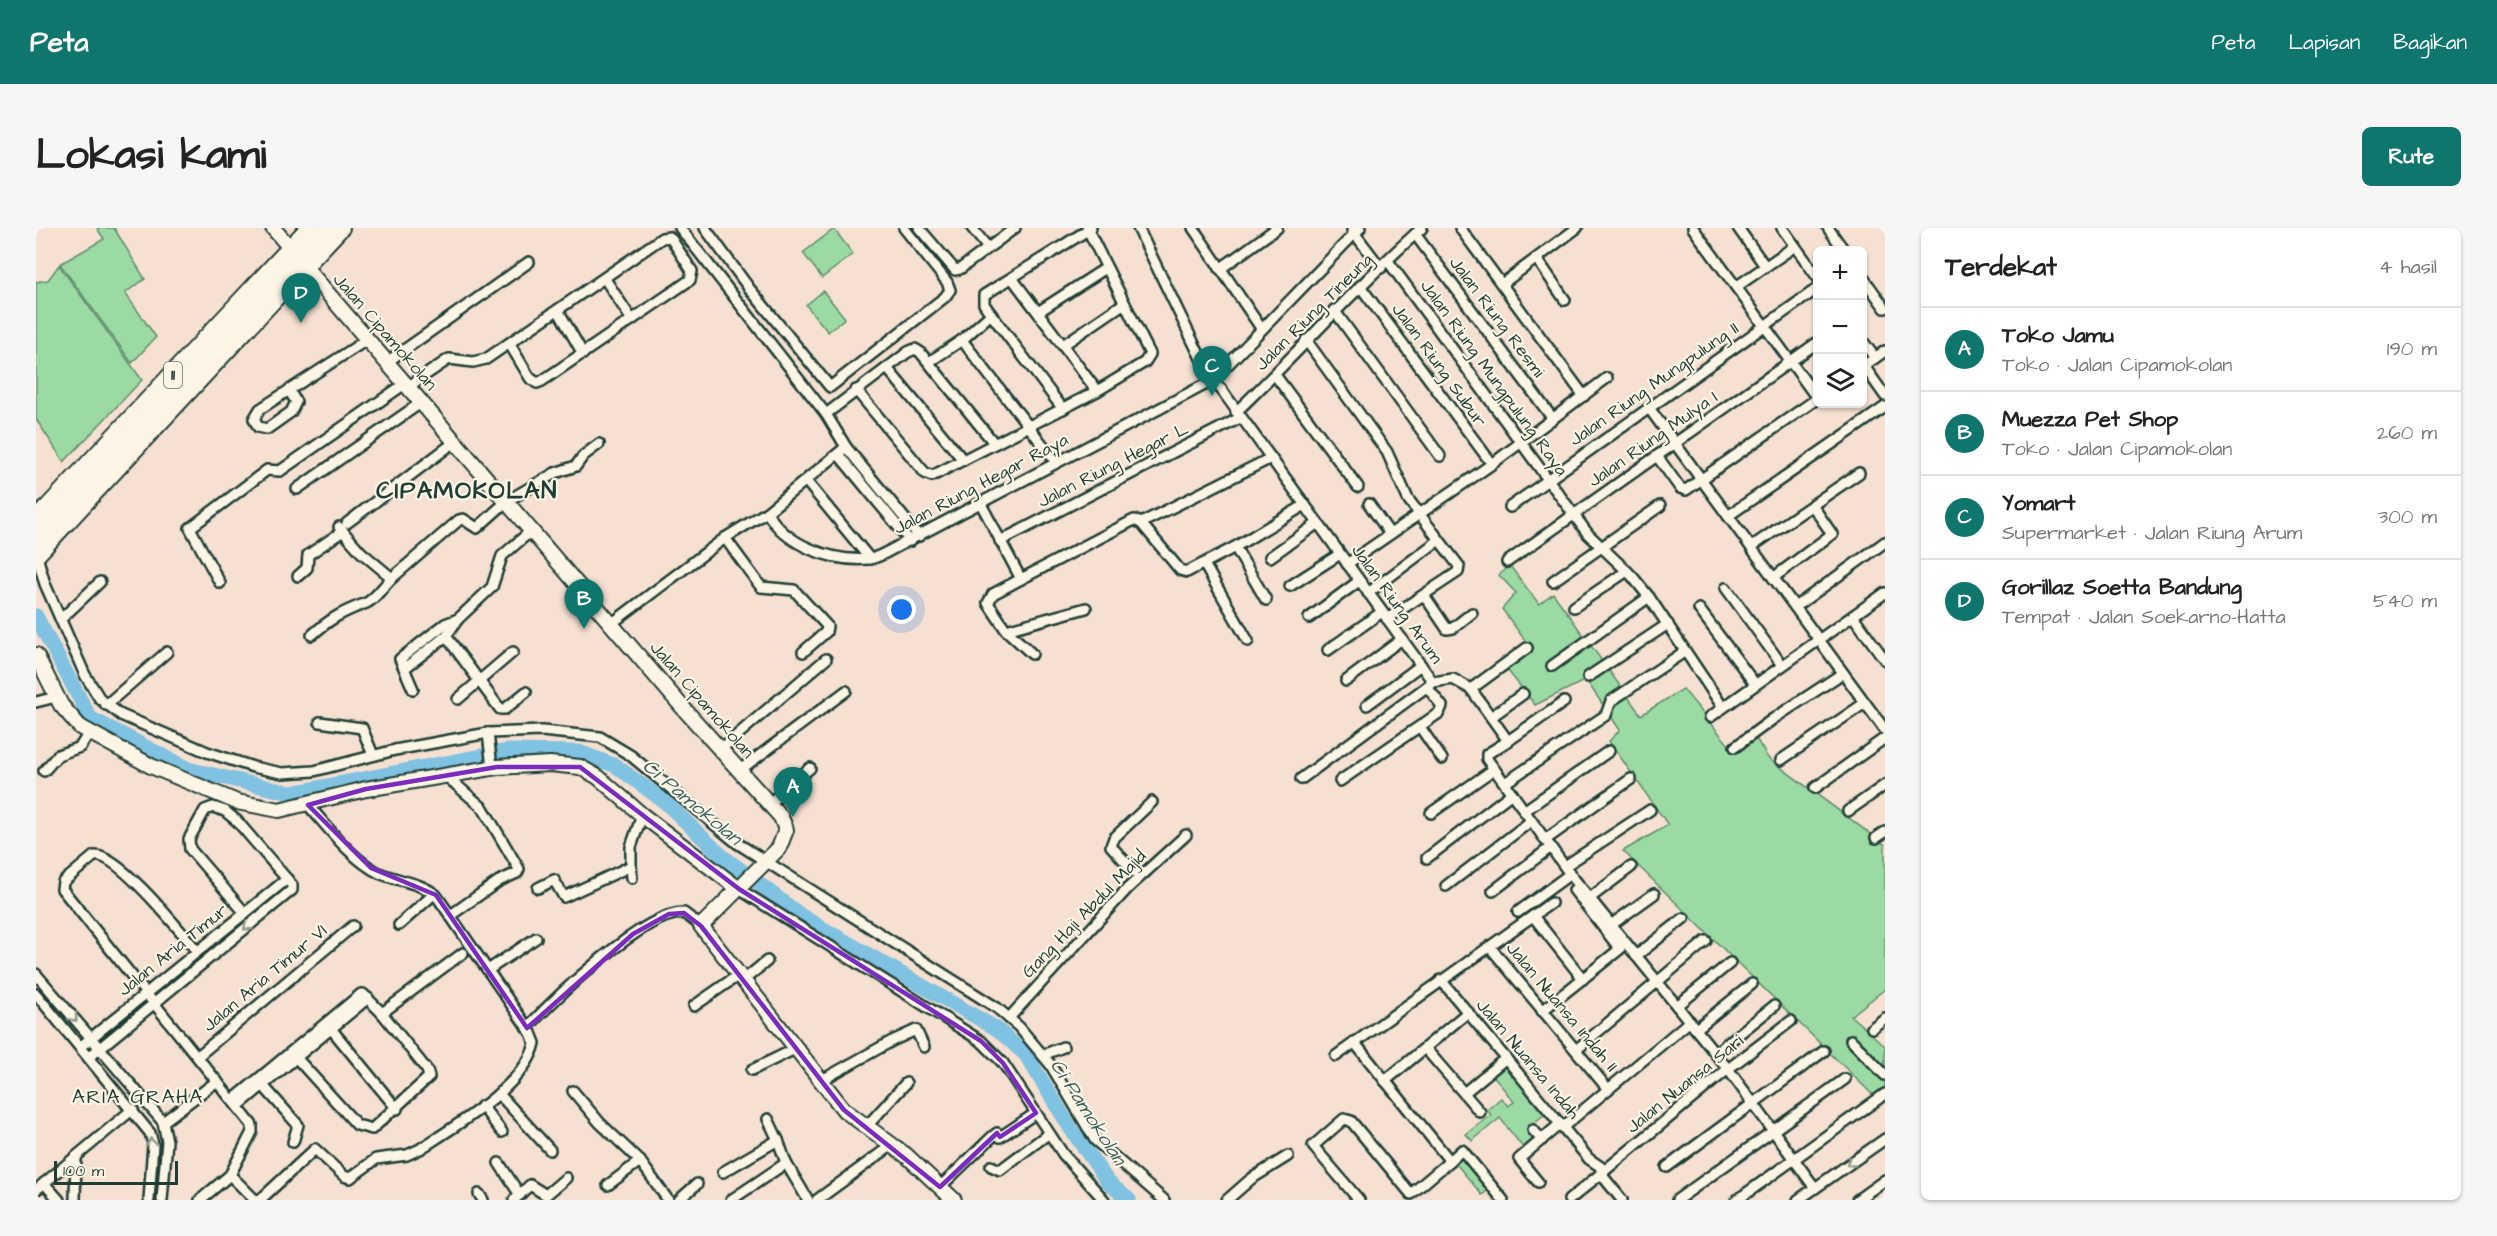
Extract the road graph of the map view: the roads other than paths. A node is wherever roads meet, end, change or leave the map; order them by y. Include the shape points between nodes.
1 (273, 228) edge
2 (298, 228) edge
3 (310, 228) edge
4 (329, 228) edge
5 (342, 228) edge
6 (680, 228) edge
7 (705, 228) edge
8 (904, 228) edge
9 (972, 228) edge
10 (1015, 228) edge
11 (1089, 228) edge
12 (1138, 228) edge
13 (1193, 228) edge
14 (1277, 228) edge
15 (1460, 228) edge
16 (1578, 228) edge
17 (1693, 228) edge
18 (1738, 228) edge
19 (1782, 228) edge
20 (1828, 228) edge
21 (922, 229) edge
22 (1355, 230) edge
23 (1418, 231) edge
24 (285, 242) junction
25 (1795, 246) junction
26 (1841, 246) edge
27 (988, 248) junction
28 (1537, 259) junction
29 (529, 262) dead end
30 (1385, 264) junction
31 (1765, 266) junction
32 (306, 268) junction
33 (1106, 268) junction
34 (1221, 269) junction
35 (1813, 271) edge
36 (1012, 278) junction
37 (605, 279) junction
38 (1867, 282) edge
39 (1502, 284) junction
40 (1360, 286) junction
41 (1736, 287) junction
42 (1813, 292) edge
43 (1565, 300) dead end
44 (1123, 304) junction
45 (1885, 308) edge
46 (558, 310) junction
47 (1334, 310) junction
48 (1038, 312) junction
49 (991, 314) junction
50 (632, 320) junction
51 (1261, 328) junction
52 (1764, 328) junction
53 (368, 339) junction
54 (962, 340) junction
55 (1308, 343) junction
56 (509, 344) junction
57 (1063, 345) junction
58 (1813, 345) edge
59 (1867, 346) edge
60 (1885, 351) edge
61 (583, 354) junction
62 (1875, 358) junction
63 (387, 362) junction
64 (929, 362) junction
65 (1789, 362) junction
66 (1867, 363) edge
67 (887, 368) junction
68 (1867, 371) edge
69 (1275, 375) junction
70 (1607, 378) dead end
71 (1212, 381) junction
72 (407, 385) junction
73 (830, 387) junction
74 (289, 390) junction
75 (856, 390) junction
76 (1097, 391) junction
77 (1813, 393) edge
78 (1584, 396) junction
79 (1885, 396) edge
80 (1813, 401) edge
81 (422, 402) junction
82 (819, 405) junction
83 (1885, 407) edge
84 (1648, 408) junction
85 (1063, 409) junction
86 (826, 414) junction
87 (1238, 415) junction
88 (1553, 419) junction
89 (163, 420) junction
90 (1029, 426) junction
91 (134, 437) junction
92 (456, 441) junction
93 (1522, 442) junction
94 (994, 443) junction
95 (598, 444) dead end
96 (1674, 444) junction
97 (846, 447) junction
98 (838, 454) junction
99 (1440, 456) dead end
100 (1657, 456) junction
101 (1271, 458) junction
102 (963, 460) junction
103 (1056, 462) junction
104 (1492, 464) junction
105 (1859, 473) dead end
106 (1547, 478) junction
107 (806, 481) junction
108 (1702, 481) junction
109 (1358, 487) dead end
110 (297, 489) dead end
111 (507, 501) junction
112 (981, 504) junction
113 (1369, 504) dead end
114 (1305, 506) junction
115 (1660, 506) dead end
116 (1812, 506) junction
117 (1510, 507) dead end
118 (767, 512) junction
119 (1420, 512) junction
120 (37, 513) edge
121 (1574, 515) junction
122 (1728, 516) junction
123 (1141, 523) junction
124 (1318, 523) junction
125 (343, 527) junction
126 (532, 530) junction
127 (1390, 534) junction
128 (725, 538) junction
129 (914, 539) junction
130 (1439, 540) junction
131 (1000, 541) junction
132 (1885, 542) edge
133 (1599, 546) junction
134 (1235, 547) junction
135 (1751, 547) junction
136 (36, 552) edge
137 (1340, 554) junction
138 (1270, 557) dead end
139 (870, 560) junction
140 (1507, 562) dead end
141 (1204, 564) junction
142 (1347, 564) junction
143 (1627, 571) junction
144 (298, 576) dead end
145 (392, 578) junction
146 (1773, 578) junction
147 (1021, 579) junction
148 (1359, 580) junction
149 (1553, 581) dead end
150 (100, 582) dead end
151 (220, 582) dead end
152 (1290, 586) dead end
153 (1726, 588) dead end
154 (1368, 593) junction
155 (1424, 595) junction
156 (1884, 595) edge
157 (1649, 597) junction
158 (1266, 600) dead end
159 (1795, 607) junction
160 (1086, 608) dead end
161 (1574, 608) dead end
162 (1699, 609) dead end
163 (1472, 613) dead end
164 (1385, 616) junction
165 (1853, 616) junction
166 (1309, 618) dead end
167 (61, 619) junction
168 (458, 619) junction
169 (611, 624) junction
170 (1668, 624) junction
171 (1006, 630) junction
172 (312, 635) dead end
173 (446, 636) junction
174 (1402, 639) junction
175 (1818, 639) junction
176 (1248, 641) dead end
177 (1527, 648) dead end
178 (1328, 650) dead end
179 (167, 652) dead end
180 (513, 652) dead end
181 (803, 652) dead end
182 (1684, 652) junction
183 (1032, 654) dead end
184 (36, 655) edge
185 (826, 659) dead end
186 (1885, 660) edge
187 (1421, 665) junction
188 (1782, 665) junction
189 (1552, 666) dead end
190 (405, 668) junction
191 (1843, 673) junction
192 (1588, 677) dead end
193 (1346, 681) dead end
194 (479, 683) junction
195 (1430, 684) junction
196 (1755, 684) junction
197 (413, 689) dead end
198 (1471, 689) junction
199 (846, 691) dead end
200 (526, 692) dead end
201 (1523, 694) dead end
202 (56, 697) junction
203 (458, 699) dead end
204 (36, 702) edge
205 (1564, 702) dead end
206 (1865, 703) junction
207 (106, 705) junction
208 (1367, 705) dead end
209 (1722, 706) junction
210 (1491, 717) junction
211 (1710, 717) dead end
212 (320, 722) dead end
213 (1420, 727) junction
214 (1885, 730) edge
215 (88, 733) junction
216 (488, 737) junction
217 (1885, 738) edge
218 (1508, 741) junction
219 (1735, 747) dead end
220 (721, 749) junction
221 (1609, 751) dead end
222 (373, 755) junction
223 (1442, 759) dead end
224 (1780, 760) dead end
225 (491, 764) junction
226 (810, 768) dead end
227 (1494, 769) junction
228 (740, 770) junction
229 (44, 771) dead end
230 (445, 775) junction
231 (1301, 779) dead end
232 (1631, 779) dead end
233 (1340, 781) dead end
234 (1505, 783) junction
235 (1885, 785) edge
236 (1815, 788) dead end
237 (1512, 793) junction
238 (1152, 802) dead end
239 (770, 803) junction
240 (308, 805) junction
241 (1650, 810) dead end
242 (1524, 811) junction
243 (1848, 811) dead end
244 (1431, 813) dead end
245 (642, 815) junction
246 (1531, 821) junction
247 (1885, 832) edge
248 (1186, 835) dead end
249 (1876, 838) dead end
250 (1548, 843) junction
251 (1427, 858) dead end
252 (763, 865) junction
253 (631, 866) junction
254 (1631, 867) dead end
255 (1568, 870) junction
256 (1139, 877) junction
257 (632, 878) dead end
258 (286, 879) junction
259 (742, 886) junction
260 (1446, 886) dead end
261 (538, 888) dead end
262 (1574, 890) dead end
263 (1493, 891) dead end
264 (434, 894) junction
265 (1654, 894) dead end
266 (1590, 898) junction
267 (1551, 903) dead end
268 (1518, 912) dead end
269 (245, 913) junction
270 (451, 915) junction
271 (1533, 916) junction
272 (1684, 918) dead end
273 (399, 925) dead end
274 (1611, 925) junction
275 (353, 926) dead end
276 (701, 926) junction
277 (219, 934) junction
278 (536, 938) dead end
279 (1706, 941) dead end
280 (227, 944) junction
281 (1490, 946) junction
282 (197, 951) junction
283 (463, 953) dead end
284 (1636, 956) junction
285 (767, 962) dead end
286 (1730, 963) dead end
287 (488, 970) junction
288 (36, 974) edge
289 (743, 976) junction
290 (1583, 979) junction
291 (1442, 980) junction
292 (1656, 983) junction
293 (1752, 984) dead end
294 (36, 994) edge
295 (145, 994) junction
296 (154, 1004) junction
297 (694, 1006) dead end
298 (1677, 1006) junction
299 (1774, 1006) dead end
300 (1542, 1011) junction
301 (1468, 1012) junction
302 (382, 1014) junction
303 (1009, 1018) junction
304 (1885, 1018) edge
305 (1791, 1021) dead end
306 (1693, 1025) junction
307 (329, 1026) junction
308 (527, 1028) junction
309 (1872, 1028) dead end
310 (91, 1038) junction
311 (1851, 1040) dead end
312 (1354, 1042) junction
313 (80, 1047) junction
314 (924, 1047) dead end
315 (1063, 1047) dead end
316 (99, 1048) junction
317 (797, 1048) junction
318 (1425, 1048) junction
319 (1576, 1050) junction
320 (1824, 1051) dead end
321 (1715, 1053) junction
322 (293, 1055) junction
323 (1043, 1055) junction
324 (198, 1056) junction
325 (1336, 1056) dead end
326 (88, 1057) junction
327 (1506, 1058) junction
328 (1728, 1069) junction
329 (752, 1070) dead end
330 (1885, 1075) edge
331 (1845, 1079) dead end
332 (822, 1080) junction
333 (217, 1081) junction
334 (1385, 1081) junction
335 (261, 1082) junction
336 (906, 1083) dead end
337 (1608, 1089) junction
338 (573, 1091) dead end
339 (1464, 1093) junction
340 (499, 1094) junction
341 (1885, 1094) edge
342 (1752, 1102) junction
343 (235, 1103) junction
344 (482, 1106) junction
345 (133, 1109) junction
346 (397, 1109) junction
347 (1036, 1113) junction
348 (1480, 1113) dead end
349 (768, 1119) dead end
350 (163, 1122) junction
351 (1562, 1126) junction
352 (866, 1127) junction
353 (1533, 1130) dead end
354 (1774, 1131) junction
355 (502, 1132) dead end
356 (1048, 1134) junction
357 (1885, 1139) edge
358 (778, 1140) junction
359 (1542, 1140) junction
360 (293, 1142) dead end
361 (892, 1145) junction
362 (550, 1150) dead end
363 (1288, 1156) dead end
364 (76, 1157) junction
365 (1794, 1159) junction
366 (640, 1161) junction
367 (1450, 1161) junction
368 (499, 1163) dead end
369 (786, 1163) junction
370 (991, 1166) dead end
371 (1667, 1167) dead end
372 (1601, 1170) junction
373 (723, 1172) dead end
374 (230, 1175) junction
375 (566, 1178) dead end
376 (1885, 1179) edge
377 (1538, 1182) dead end
378 (697, 1184) dead end
379 (608, 1185) dead end
380 (40, 1186) edge
381 (940, 1187) junction
382 (1815, 1188) junction
383 (517, 1197) edge
384 (262, 1199) edge
385 (1802, 1199) edge
386 (59, 1200) edge
387 (75, 1200) edge
388 (149, 1200) edge
389 (162, 1200) edge
390 (200, 1200) edge
391 (668, 1200) edge
392 (678, 1200) edge
393 (731, 1200) edge
394 (808, 1200) edge
395 (817, 1200) edge
396 (954, 1200) edge
397 (1104, 1200) edge
398 (1164, 1200) edge
399 (1227, 1200) edge
400 (1359, 1200) edge
401 (1503, 1200) edge
402 (1569, 1200) edge
403 (1622, 1200) edge
404 (1677, 1200) edge
405 (1737, 1200) edge
406 (1857, 1200) edge

1 - 24 street
2 - 24 street
3 - 120 highway, 11
4 - 91 highway, 11
5 - 32 street
6 - 82 street
7 - 73 street
8 - 73 street via 950,290
9 - 27 street
10 - 27 street
11 - 33 street
11 - 36 street
12 - 71 street, Jalan Riung Arum
13 - 34 street
14 - 34 street
15 - 39 street
16 - 28 street
17 - 41 street
18 - 31 street
19 - 25 street
20 - 26 street
21 - 27 street via 955,270
22 - 30 street, Jalan Riung Mungpulung Raya
22 - 51 street, Jalan Riung Hegar Raya
23 - 30 street, Jalan Riung Tineung
23 - 88 street, Jalan Riung Resmi
24 - 120 street
25 - 31 street
25 - 35 street
28 - 39 street
28 - 43 street
29 - 63 street
30 - 40 street, Jalan Riung Tineung
30 - 93 street, Jalan Riung Mungpulung Raya
31 - 41 street
32 - 53 street, Jalan Cipamokolan
32 - 89 street
33 - 44 street
33 - 48 street
34 - 51 street
36 - 48 street
36 - 49 street via 982,297
37 - 46 street
37 - 50 street
37 - 50 street via 665,237 672,240 691,268 690,280
38 - 45 street
39 - 78 street
40 - 47 street, Jalan Riung Tineung
40 - 104 street, Jalan Riung Subur
41 - 52 street
42 - 52 street, Jalan Riung Mungpulung II
44 - 57 street
44 - 76 street via 1150,354 1145,362
46 - 56 street
46 - 61 street
47 - 55 street, Jalan Riung Tineung
47 - 99 street
48 - 57 street
49 - 54 street
49 - 85 street
50 - 61 street
51 - 71 street, Jalan Riung Hegar Raya
52 - 65 street
52 - 84 street, Jalan Riung Mungpulung II
53 - 63 street, Jalan Cipamokolan
53 - 74 street
54 - 64 street
54 - 90 street
55 - 69 street, Jalan Riung Tineung
55 - 119 street via 1387,452 1408,498
56 - 61 street via 537,383
56 - 72 street via 479,362 449,359
57 - 76 street
58 - 65 street, Jalan Riung Mulya I
59 - 62 street
60 - 62 street
62 - 66 street
63 - 72 street, Jalan Cipamokolan
64 - 67 street via 915,349
64 - 94 street
65 - 77 street
65 - 96 street, Jalan Riung Mulya I
67 - 75 street
67 - 102 street
68 - 79 street
69 - 87 street, Jalan Riung Tineung
69 - 109 street
70 - 78 street
71 - 87 street, Jalan Riung Arum
71 - 103 street, Jalan Riung Hegar Raya
72 - 81 street, Jalan Cipamokolan
72 - 151 street via 280,471 267,470 190,528
73 - 82 street
74 - 74 street via 256,413 258,427 267,429 294,408 296,402
75 - 86 street
75 - 102 street via 925,473 936,475
76 - 85 street
78 - 88 street
80 - 108 street
81 - 92 street, Jalan Cipamokolan
81 - 110 street
82 - 86 street
83 - 122 street
84 - 96 street
84 - 106 street, Jalan Riung Mungpulung II
85 - 90 street
86 - 97 street
87 - 101 street, Jalan Riung Arum
87 - 131 street, Jalan Riung Hegar L
88 - 93 street
89 - 91 highway
89 - 136 street
90 - 94 street
90 - 103 street
91 - 136 highway, 11
92 - 111 street, Jalan Cipamokolan
92 - 125 street
93 - 104 street
93 - 106 street, Jalan Riung Mungpulung Raya
94 - 102 street
95 - 111 street via 576,466 555,473
96 - 100 street, Jalan Riung Mulya I
96 - 108 street
97 - 98 street
97 - 129 street
98 - 107 street
98 - 129 street
100 - 108 street via 1680,488 1686,490
100 - 121 street, Jalan Riung Mulya I
101 - 114 street, Jalan Riung Arum
101 - 123 street
103 - 112 street, Jalan Riung Hegar Raya
104 - 119 street
105 - 116 street
106 - 117 street, Jalan Riung Mungpulung II
106 - 121 street, Jalan Riung Mungpulung Raya
107 - 118 street
107 - 139 street
108 - 122 street
111 - 126 street, Jalan Cipamokolan
111 - 145 street via 477,528 461,519
112 - 129 street, Jalan Riung Hegar Raya
112 - 131 street
113 - 127 street
114 - 124 street, Jalan Riung Arum
114 - 134 street
115 - 133 street
116 - 135 street
116 - 146 street via 1832,534
118 - 128 street
118 - 139 street via 784,534 808,547 834,557
119 - 127 street
119 - 130 street
121 - 133 street, Jalan Riung Mungpulung Raya
121 - 140 street, Jalan Riung Mulya I
122 - 135 street
123 - 141 street via 1180,570 1187,572
123 - 147 street via 1128,522
124 - 137 street, Jalan Riung Arum
124 - 138 street
125 - 144 street via 308,555 307,568
125 - 145 street
126 - 168 street via 502,556 492,587
126 - 169 street, Jalan Cipamokolan
127 - 142 street
128 - 169 street
128 - 181 street via 759,585 794,590 827,626 826,632
129 - 139 street, Jalan Riung Hegar Raya
130 - 154 street
130 - 155 street via 1460,568
131 - 147 street
132 - 159 street
133 - 143 street, Jalan Riung Mungpulung Raya
133 - 149 street
134 - 141 street
134 - 158 street
135 - 146 street
136 - 167 street
137 - 142 street, Jalan Riung Arum
137 - 152 street
141 - 176 street
142 - 148 street, Jalan Riung Arum
143 - 157 street, Jalan Riung Mungpulung Raya
143 - 161 street
145 - 172 street via 365,604 337,615
146 - 159 street
147 - 171 street via 988,599
148 - 154 street, Jalan Riung Arum
148 - 166 street
150 - 167 street
153 - 188 street
154 - 164 street, Jalan Riung Arum
155 - 163 street via 1448,629
155 - 164 street
156 - 165 street
157 - 170 street, Jalan Riung Mungpulung Raya
157 - 189 street
159 - 175 street
160 - 171 street
162 - 196 street
164 - 174 street, Jalan Riung Arum
164 - 178 street
165 - 175 street
165 - 186 street
167 - 207 street via 85,675
168 - 173 street
168 - 190 street via 445,624 402,657
169 - 220 street, Jalan Cipamokolan
170 - 182 street, Jalan Riung Mungpulung Raya
170 - 192 street
171 - 183 street
173 - 190 street
173 - 194 street
174 - 187 street, Jalan Riung Arum
174 - 193 street
175 - 188 street
175 - 191 street
177 - 198 street
179 - 207 street
180 - 194 street
182 - 209 street, Jalan Riung Mungpulung Raya
182 - 234 street via 1611,701 1606,715
184 - 202 street
185 - 220 street
187 - 195 street, Jalan Riung Arum
187 - 208 street
188 - 196 street
190 - 197 street
191 - 206 street
191 - 219 street
194 - 200 street via 502,710
194 - 203 street
195 - 198 street, Jalan Riung Arum via 1453,679
195 - 213 street via 1442,709
195 - 231 street
196 - 209 street
198 - 210 street
199 - 228 street
201 - 210 street
202 - 204 street
202 - 215 street
205 - 218 street
206 - 214 street
206 - 224 street
207 - 222 street via 166,736 267,771 314,771
209 - 211 street
210 - 218 street
212 - 222 street via 362,728
213 - 223 street
213 - 233 street
215 - 229 street via 80,747 58,754
215 - 240 street via 151,766 237,802 279,810
216 - 222 street
216 - 225 street
216 - 252 street via 568,732 614,743
217 - 236 street
218 - 227 street via 1487,753
220 - 228 street, Jalan Cipamokolan
221 - 242 street
225 - 230 street
225 - 245 street via 580,767 598,777
226 - 239 street
227 - 234 street
227 - 244 street
228 - 239 street, Jalan Cipamokolan
230 - 240 street via 366,789
230 - 270 street via 483,808 519,869
232 - 250 street
234 - 237 street
235 - 243 street
237 - 242 street
237 - 251 street
238 - 256 street via 1114,838 1111,846
239 - 252 street, Jalan Cipamokolan via 782,817 786,830 782,843
240 - 264 street via 371,868
241 - 255 street
242 - 246 street
245 - 253 street via 631,847
245 - 259 street
246 - 250 street
246 - 260 street
247 - 249 street
248 - 256 street, Gang Haji Abdul Majid
250 - 255 street
250 - 263 street
252 - 259 street, Jalan Cipamokolan
252 - 303 street via 953,978
253 - 257 street
253 - 261 street via 564,897 555,880
254 - 266 street
255 - 266 street
255 - 268 street
256 - 303 street, Gang Haji Abdul Majid
258 - 269 street, Jalan Aria Timur
258 - 269 street via 234,818 213,807 205,810 189,839 190,849
258 -> 280 street, Jalan Aria Timur via 292,890
259 - 276 street, Jalan Cipamokolan
259 - 347 street via 981,1041 1003,1064
262 - 290 street via 1620,949
264 - 270 street
264 - 273 street
265 - 274 street
266 - 274 street
267 - 271 street
269 - 277 street, Jalan Aria Timur
270 - 287 street
271 - 281 street
271 - 290 street
272 - 284 street
274 - 284 street
275 - 324 street, Jalan Aria Timur VI
276 - 289 street
276 - 308 street via 684,913 669,914 652,922 607,955
277 - 280 street
277 - 282 street, Jalan Aria Timur
278 - 287 street
279 - 292 street
280 - 296 street, Jalan Aria Timur
281 - 291 street
281 - 300 street, Jalan Nuansa Indah II
282 - 295 street, Jalan Aria Timur
282 - 295 street via 144,890 106,857 94,856 65,879 62,889
283 - 302 street
284 - 292 street
285 - 289 street
286 - 298 street
287 - 308 street
288 -> 310 street
289 - 297 street
289 - 317 street
290 - 300 street
291 - 301 street, Jalan Nuansa Indah
291 - 312 street
292 - 298 street
292 - 319 street
293 - 306 street
294 - 313 street
295 - 296 street
295 - 310 street, Jalan Aria Timur
296 - 316 street, Jalan Aria Timur
296 - 324 street
298 - 306 street
299 - 321 street
300 - 319 street, Jalan Nuansa Indah II
301 - 318 street
301 - 327 street, Jalan Nuansa Indah
302 - 307 street via 368,998
302 - 346 street via 429,1075
303 - 323 street
304 - 309 street
305 - 328 street, Jalan Nuansa Sari
306 - 321 street
306 - 337 street via 1682,1028
307 - 322 street
307 - 346 street
308 - 340 street via 534,1038 534,1050
310 - 313 street, Jalan Aria Timur
310 - 316 street
311 - 330 street
312 - 325 street
312 - 334 street
313 - 326 street
314 - 332 street via 916,1030
315 - 323 street
316 - 326 street, Jalan Aria Timur
316 - 350 street
317 - 329 street
317 - 332 street
318 - 334 street
318 - 339 street
319 - 337 street, Jalan Nuansa Indah II
320 - 342 street
321 - 328 street
322 - 335 street
322 - 346 street via 362,1129 372,1129
323 - 398 street via 1095,1140
324 - 333 street
326 - 345 street
327 - 339 street
327 - 351 street, Jalan Nuansa Indah
328 - 342 street
328 - 372 street, Jalan Nuansa Sari
331 - 354 street
332 - 352 street via 844,1110
333 - 343 street
333 - 350 street
334 - 367 street
335 - 343 street
335 - 360 street via 298,1125
336 - 352 street
337 - 351 street
338 - 366 street
339 - 348 street
340 - 344 street
340 - 362 street
341 - 365 street
342 - 354 street
342 - 371 street
343 - 374 street via 253,1128
344 - 355 street
344 - 384 street via 420,1149 376,1159 350,1178 315,1149
345 - 364 street
388 -> 345 street via 153,1140
347 - 356 street
347 - 381 street via 1000,1137 997,1133 993,1136
349 - 358 street
350 - 389 street via 167,1141
351 - 359 street
351 - 372 street, Jalan Nuansa Indah via 1595,1173
352 - 361 street
353 - 359 street
354 - 365 street
354 - 404 street
356 - 370 street via 1000,1170
356 - 397 street
357 -> 382 street
358 - 369 street
358 - 373 street
359 - 377 street via 1519,1159
361 - 381 street
361 - 395 street
363 - 399 street
364 - 380 street
364 - 387 street
365 - 382 street
365 - 405 street
366 - 379 street
366 - 391 street
367 - 400 street via 1411,1194 1351,1121 1344,1119 1313,1146
367 - 401 street via 1462,1150
368 - 383 street
369 - 393 street
369 - 394 street
372 - 402 street, Jalan Nuansa Sari
372 - 403 street
374 - 384 street
374 - 390 street
375 - 383 street via 546,1195 532,1185
376 - 406 street
378 - 392 street
380 - 386 street
381 - 396 street
382 - 385 street

